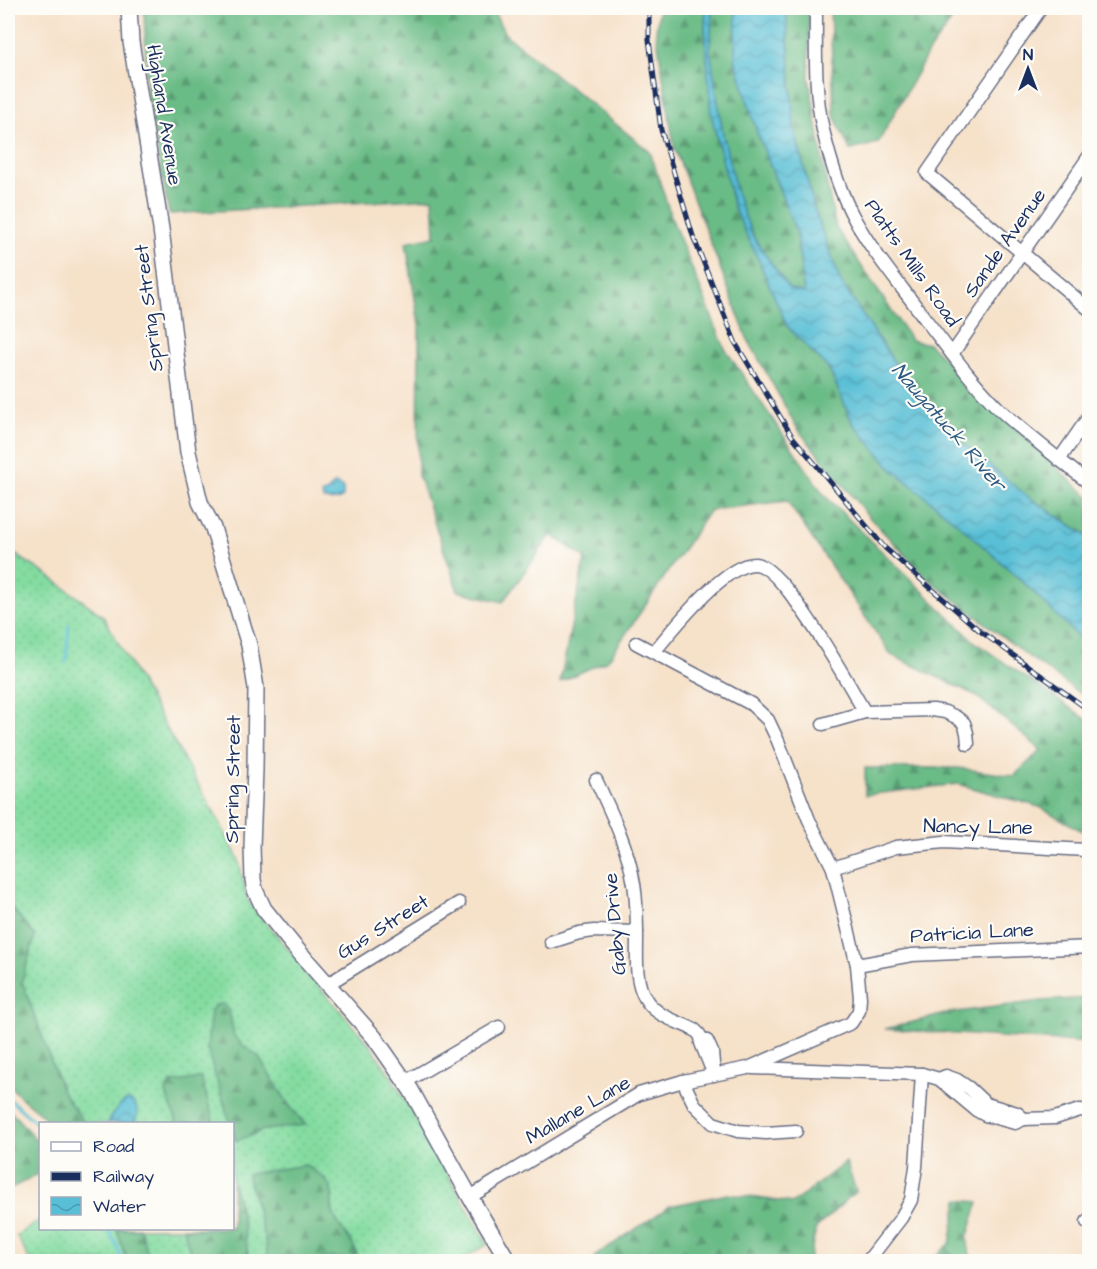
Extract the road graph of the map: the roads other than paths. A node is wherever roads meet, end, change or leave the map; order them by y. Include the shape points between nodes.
1 (129, 8) edge
2 (816, 8) edge
3 (1041, 8) edge
4 (1089, 154) edge
5 (161, 229) joint
6 (1021, 253) junction
7 (1089, 310) edge
8 (952, 354) junction
9 (1089, 415) edge
10 (1059, 460) junction
11 (1089, 484) edge
12 (636, 643) dead end
13 (654, 652) junction
14 (865, 712) junction
15 (823, 724) dead end
16 (968, 744) dead end
17 (596, 780) dead end
18 (1089, 852) edge
19 (833, 868) junction
20 (459, 903) dead end
21 (637, 933) junction
22 (551, 942) dead end
23 (1089, 947) edge
24 (857, 965) junction
25 (328, 984) junction
26 (499, 1027) dead end
27 (748, 1068) junction
28 (922, 1074) junction
29 (714, 1075) junction
30 (683, 1081) junction
31 (405, 1082) junction
32 (1089, 1111) edge
33 (796, 1131) dead end
34 (470, 1197) junction
35 (509, 1262) edge
36 (867, 1262) edge

1 - 5 main road, Highland Avenue
2 - 8 street, Platts Mills Road via 819,112 841,189 874,251
3 - 6 street via 927,173
4 - 6 street, Sande Avenue
5 - 25 main road, Spring Street via 190,464 249,645 256,688 252,846 255,890 264,909
6 - 7 street
6 - 8 street, Sande Avenue
8 - 10 street, Platts Mills Road via 999,408
9 - 10 street
10 - 11 street, Platts Mills Road
12 - 13 street, Mallane Lane
13 - 14 street via 715,585 741,567 756,564 770,570 806,615
13 - 19 street, Mallane Lane via 751,704 768,720
14 - 15 street
14 - 16 street via 945,712 964,723
17 - 21 street, Gaby Drive via 629,859
18 - 19 street, Nancy Lane via 944,842 896,847
19 - 24 street, Mallane Lane
20 - 25 street, Gus Street
21 - 22 street via 594,931
21 - 29 street, Gaby Drive via 637,975 644,997 657,1011 695,1030 707,1041
23 - 24 street, Patricia Lane via 912,955
24 - 27 street, Mallane Lane via 859,1011 851,1023
25 - 31 main road, Spring Street via 374,1037
26 - 31 street
27 - 28 street, Mallane Lane
27 - 29 street, Mallane Lane
28 - 32 street, Mallane Lane via 939,1079 985,1115 1015,1122
28 - 36 street via 911,1200
29 - 30 street, Mallane Lane
30 - 33 street via 694,1104 713,1123 738,1131
30 - 34 street, Mallane Lane via 639,1094
31 - 34 main road, Spring Street
34 - 35 main road, Spring Street

